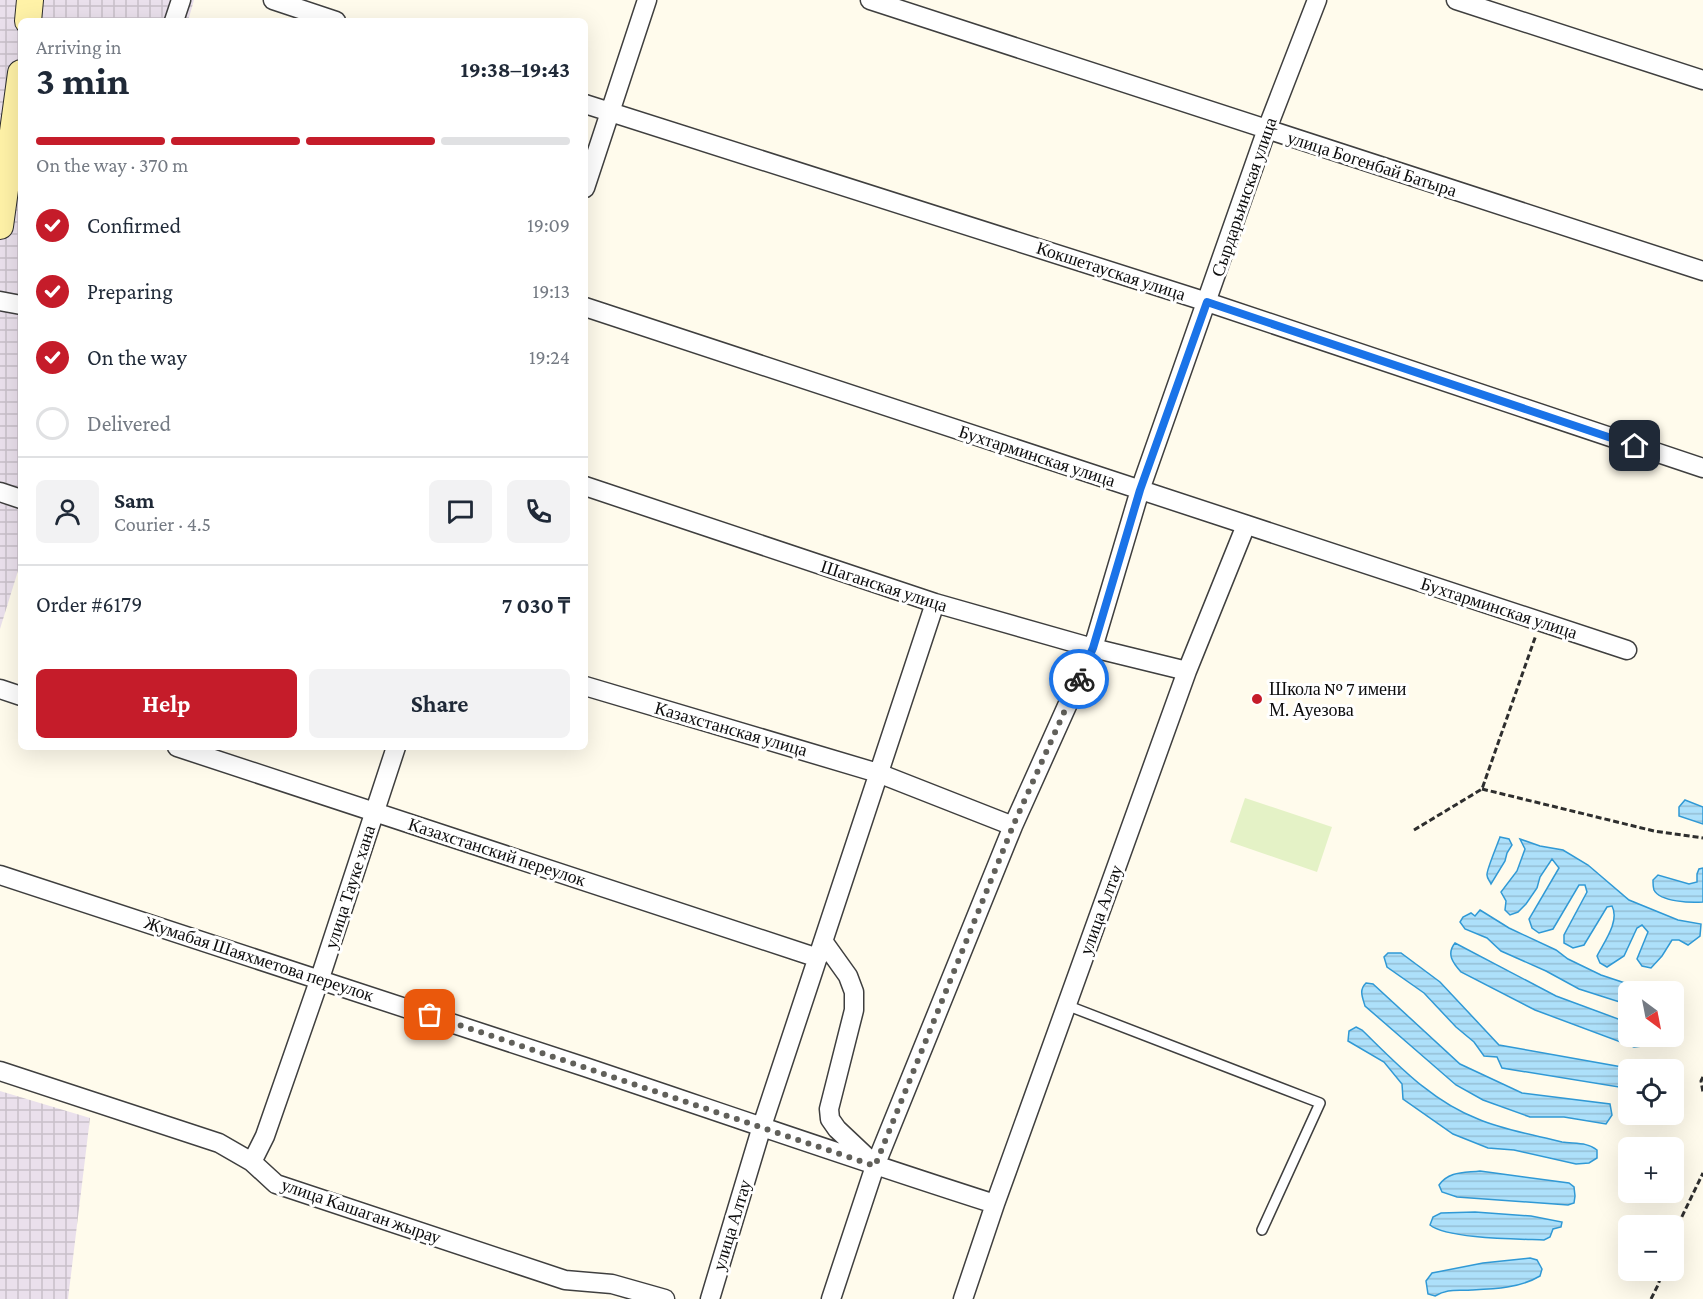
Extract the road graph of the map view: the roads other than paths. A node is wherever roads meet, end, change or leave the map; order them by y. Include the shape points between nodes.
1 (30, 0) edge
2 (181, 0) edge
3 (273, 0) edge
4 (647, 0) edge
5 (870, 0) edge
6 (1317, 0) edge
7 (1456, 0) edge
8 (28, 18) edge
9 (175, 18) edge
10 (327, 18) edge
11 (1703, 80) edge
12 (18, 88) edge
13 (588, 105) edge
14 (611, 112) junction
15 (12, 118) edge
16 (1267, 129) junction
17 (588, 180) edge
18 (0, 226) edge
19 (1703, 271) edge
20 (0, 301) edge
21 (1207, 302) junction
22 (18, 304) edge
23 (588, 308) edge
24 (1703, 468) edge
25 (588, 487) edge
26 (1140, 490) junction
27 (0, 492) edge
28 (18, 498) edge
29 (1246, 525) junction
30 (935, 603) junction
31 (1093, 648) junction
32 (1627, 650) dead end
33 (1187, 671) junction
34 (588, 687) edge
35 (0, 689) edge
36 (18, 695) edge
37 (186, 750) edge
38 (395, 750) edge
39 (878, 773) junction
40 (375, 812) junction
41 (1013, 826) junction
42 (0, 875) edge
43 (821, 949) junction
44 (320, 978) junction
45 (1066, 1005) junction
46 (0, 1071) edge
47 (762, 1126) junction
48 (252, 1162) junction
49 (875, 1166) junction
50 (994, 1204) junction
51 (1262, 1230) dead end
52 (665, 1299) edge
53 (710, 1299) edge
54 (831, 1299) edge
55 (963, 1299) edge

1 - 8 main road
2 - 9 street
3 - 10 street
4 - 14 street
5 - 16 street, улица Богенбай Батыра
6 - 16 street, Сырдарьинская улица
7 - 11 street
12 - 15 main road
13 - 14 street, Кокшетауская улица
14 - 17 street
14 - 21 street, Кокшетауская улица
15 - 18 main road
16 - 19 street, улица Богенбай Батыра
16 - 21 street, Сырдарьинская улица
20 - 22 street
21 - 24 street, Кокшетауская улица
21 - 26 street, Сырдарьинская улица
23 - 26 street, Бухтарминская улица
25 - 30 street, Шаганская улица
26 - 29 street, Бухтарминская улица
26 - 31 street, Сырдарьинская улица
27 - 28 street
29 - 32 street, Бухтарминская улица
29 - 33 street, улица Алтау
30 - 31 street, Шаганская улица
30 - 39 street, улица Алтау
31 - 33 street, Шаганская улица
31 - 41 street, Сырдарьинская улица
33 - 45 street, улица Алтау
34 - 39 street, Казахстанская улица
35 - 36 street
37 - 40 street, Казахстанский переулок
38 - 40 street, улица Тауке хана
39 - 41 street, Казахстанская улица
39 - 43 street, улица Алтау
40 - 43 street, Казахстанский переулок
40 - 44 street, улица Тауке хана
41 - 49 street, Сырдарьинская улица
42 - 44 street, Жумабая Шаяхметова переулок
43 - 47 street, улица Алтау
43 - 49 street via 848,976 855,992 830,1119
44 - 47 street, Жумабая Шаяхметова переулок
44 - 48 street, улица Тауке хана via 265,1136
45 - 50 street, улица Алтау
45 - 51 lane via 1320,1103
46 - 48 street, улица Кашаган жырау via 219,1143
47 - 49 street, Жумабая Шаяхметова переулок
47 - 53 street, улица Алтау
48 - 52 street, улица Кашаган жырау via 276,1184 565,1280 612,1284
49 - 50 street, Жумабая Шаяхметова переулок
49 - 54 street
50 - 55 street, улица Алтау

